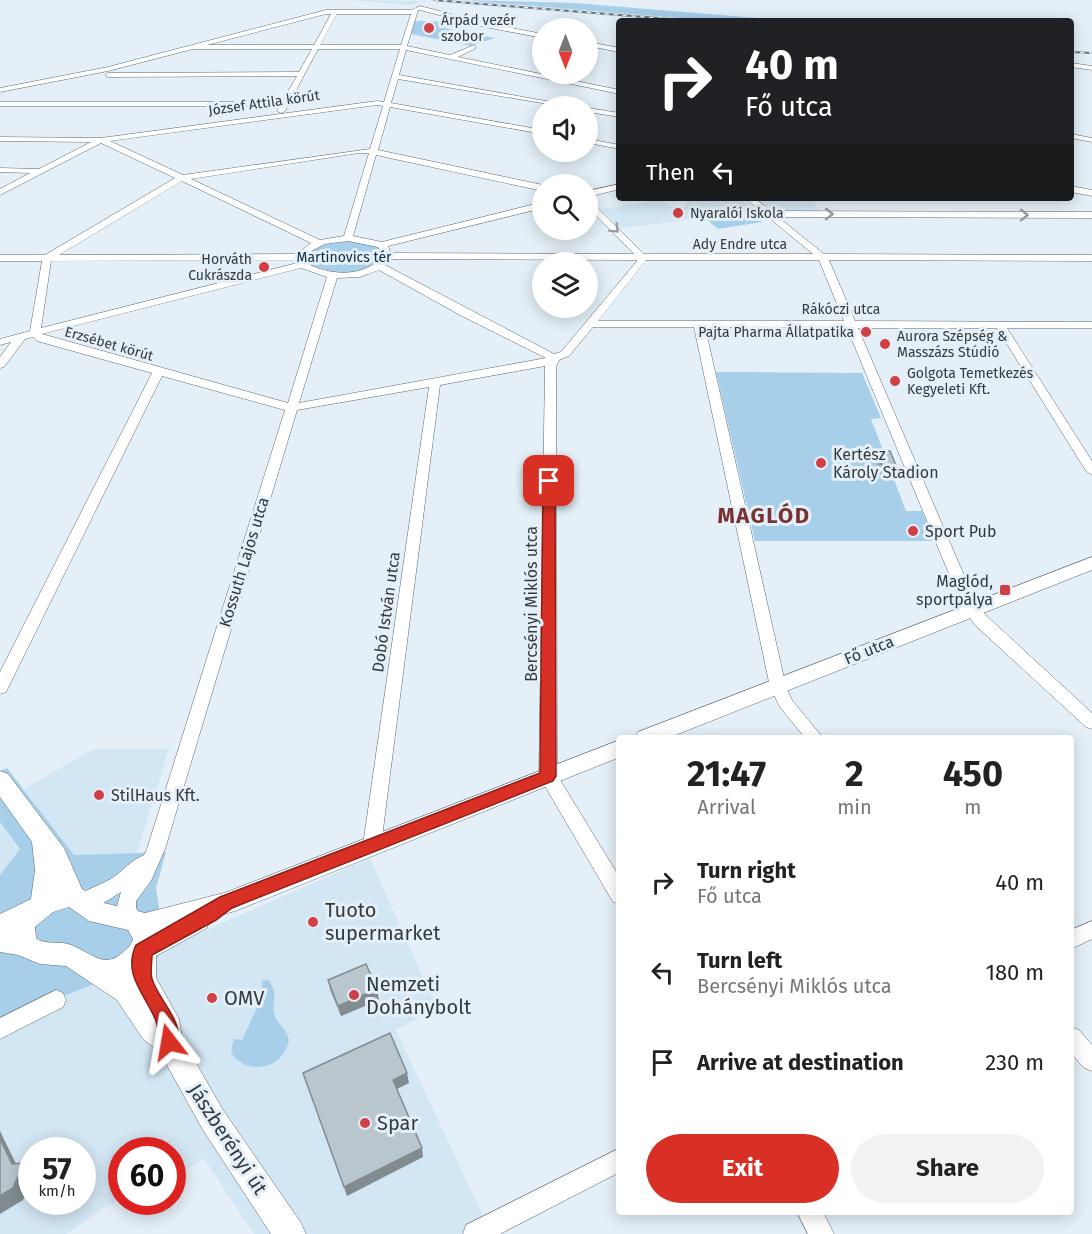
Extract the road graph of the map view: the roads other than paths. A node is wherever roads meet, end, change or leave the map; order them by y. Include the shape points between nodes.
1 (335, 12) junction
2 (412, 12) junction
3 (532, 34) edge
4 (193, 46) junction
5 (315, 46) junction
6 (598, 46) edge
7 (402, 47) junction
8 (474, 47) dead end
9 (616, 49) edge
10 (451, 57) junction
11 (1074, 65) edge
12 (1092, 68) edge
13 (84, 74) junction
14 (300, 74) junction
15 (394, 76) junction
16 (0, 90) edge
17 (616, 91) edge
18 (532, 100) edge
19 (385, 103) junction
20 (285, 104) junction
21 (0, 105) edge
22 (598, 112) edge
23 (616, 114) edge
24 (281, 115) junction
25 (532, 130) edge
26 (1074, 137) edge
27 (0, 139) edge
28 (101, 140) junction
29 (1092, 140) edge
30 (598, 143) edge
31 (616, 146) edge
32 (371, 151) junction
33 (0, 170) edge
34 (40, 171) junction
35 (182, 178) junction
36 (532, 186) edge
37 (616, 187) edge
38 (1074, 190) edge
39 (0, 192) edge
40 (598, 192) edge
41 (1092, 194) edge
42 (753, 201) edge
43 (532, 208) edge
44 (598, 212) edge
45 (770, 214) junction
46 (1092, 215) edge
47 (348, 238) junction
48 (319, 243) junction
49 (381, 245) junction
50 (388, 256) junction
51 (642, 257) junction
52 (0, 258) edge
53 (47, 258) junction
54 (823, 258) junction
55 (1091, 259) edge
56 (301, 261) junction
57 (379, 266) junction
58 (333, 275) junction
59 (589, 324) junction
60 (699, 324) junction
61 (851, 324) junction
62 (1000, 325) junction
63 (1092, 325) edge
64 (35, 333) junction
65 (21, 337) junction
66 (0, 342) edge
67 (554, 361) junction
68 (0, 365) edge
69 (158, 373) junction
70 (435, 383) junction
71 (291, 408) junction
72 (1092, 471) edge
73 (1092, 563) edge
74 (971, 610) junction
75 (778, 687) junction
76 (0, 688) edge
77 (1092, 723) edge
78 (654, 735) edge
79 (813, 735) edge
80 (616, 750) edge
81 (548, 776) junction
82 (0, 780) edge
83 (44, 843) junction
84 (372, 845) junction
85 (156, 849) junction
86 (616, 889) edge
87 (79, 899) junction
88 (38, 908) junction
89 (0, 925) edge
90 (1092, 930) edge
91 (140, 932) junction
92 (1074, 939) edge
93 (0, 942) edge
94 (26, 944) junction
95 (100, 973) junction
96 (56, 1000) dead end
97 (0, 1029) edge
98 (1074, 1040) edge
99 (169, 1042) junction
100 (1092, 1061) edge
101 (616, 1161) edge
102 (811, 1215) edge
103 (290, 1234) edge
104 (475, 1234) edge
105 (822, 1234) edge

1 - 2 street
1 - 4 street
1 - 5 street
2 - 3 street via 420,8
2 - 7 street
4 - 5 street
4 - 13 street
5 - 7 street
5 - 14 street
6 - 9 street
7 - 10 street
7 - 15 street
8 - 10 street
10 - 17 street
11 - 12 street
13 - 14 street
13 - 16 street
14 - 20 street
15 - 18 street
15 - 19 street
19 - 24 street, József Attila körút
19 - 25 street, József Attila körút
19 - 32 street
20 - 21 street
20 - 24 street
22 - 23 street
24 - 28 street, József Attila körút
26 - 29 street
27 - 28 street
28 - 34 street, József Attila körút
28 - 35 street
30 - 31 street
32 - 35 street
32 - 36 street
32 - 47 street
33 - 34 street
34 - 39 street, József Attila körút
35 - 48 street
35 - 53 street
37 - 40 street
38 - 41 street
42 - 45 street
43 - 49 street
44 -> 51 street
45 -> 46 street
45 - 54 street
47 - 48 street
47 - 49 street
48 - 56 street via 310,247
49 - 50 street
50 - 51 street, Ady Endre utca
50 - 57 street
51 - 54 street, Ady Endre utca
51 - 59 street via 641,265
52 - 53 street
53 - 56 street
53 - 64 street
54 - 55 street, Ady Endre utca
54 - 61 street
56 - 58 street via 309,270
56 - 64 street
57 - 58 street
57 - 67 street
58 - 71 street, Kossuth Lajos utca
59 - 60 street, Rákóczi utca
59 - 67 street via 565,354
60 - 61 street, Rákóczi utca
60 - 75 street
61 - 62 street, Rákóczi utca
61 - 74 street
62 - 63 street, Rákóczi utca
62 - 72 street
64 - 65 street
64 - 69 street, Erzsébet körút via 41,339
65 - 66 street
65 - 68 street
67 - 70 street, Erzsébet körút
67 - 81 street, Bercsényi Miklós utca via 550,367
69 - 71 street, Erzsébet körút
69 - 76 street
70 - 71 street, Erzsébet körút
70 - 84 street, Dobó István utca
71 - 85 street, Kossuth Lajos utca
73 - 74 main road, Fő utca
74 - 75 main road, Fő utca
74 - 77 street
75 - 78 main road, Fő utca
75 - 79 street
80 - 81 main road
81 - 84 main road
81 - 86 street
82 - 83 main road
83 - 87 main road
83 - 88 main road via 47,870
84 - 91 main road via 226,903 210,914
85 - 87 street, Kossuth Lajos utca via 135,872
85 - 91 street, Kossuth Lajos utca via 127,899 126,910
87 - 88 main road via 58,897
87 - 91 main road
88 - 89 main road
88 - 94 main road via 23,928
90 - 92 street
91 - 95 main road via 126,967
91 - 99 main road, Jászberényi út via 142,980 165,1019
93 - 94 main road, Jászberényi út
94 - 95 main road, Jászberényi út via 41,953 74,957
95 - 99 main road, Jászberényi út via 123,987 152,1030
96 - 97 street
98 - 100 street
99 - 103 main road, Jászberényi út via 213,1120
101 - 104 street
102 - 105 street

